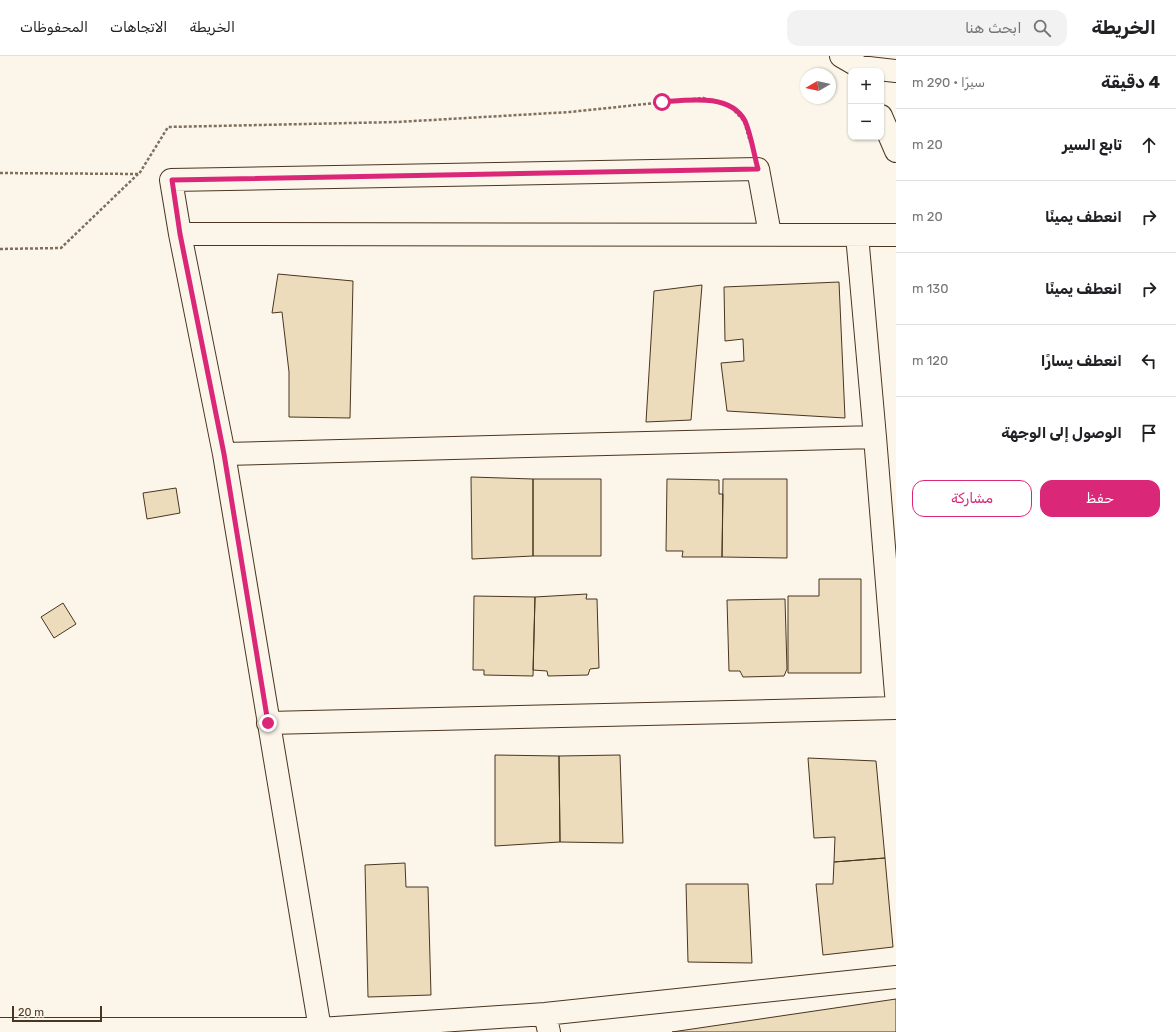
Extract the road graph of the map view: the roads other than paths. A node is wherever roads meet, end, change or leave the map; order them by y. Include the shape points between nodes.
1 (841, 56) edge
2 (859, 68) edge
3 (884, 70) edge
4 (896, 71) edge
5 (884, 123) edge
6 (896, 151) edge
7 (180, 234) junction
8 (770, 234) junction
9 (856, 234) junction
10 (896, 235) edge
11 (875, 437) junction
12 (224, 454) junction
13 (896, 694) edge
14 (896, 708) edge
15 (268, 723) junction
16 (896, 977) edge
17 (547, 1023) edge
18 (0, 1029) edge
19 (320, 1029) junction

1 - 2 street
3 - 4 street
5 - 6 street
7 - 8 street
7 - 8 street via 172,180 758,169
7 - 12 street
8 - 9 street
9 - 10 street
9 - 11 street
11 - 12 street
11 - 13 street
12 - 15 street
14 - 15 street
15 - 19 street
16 - 17 street
17 - 19 street
18 - 19 street

